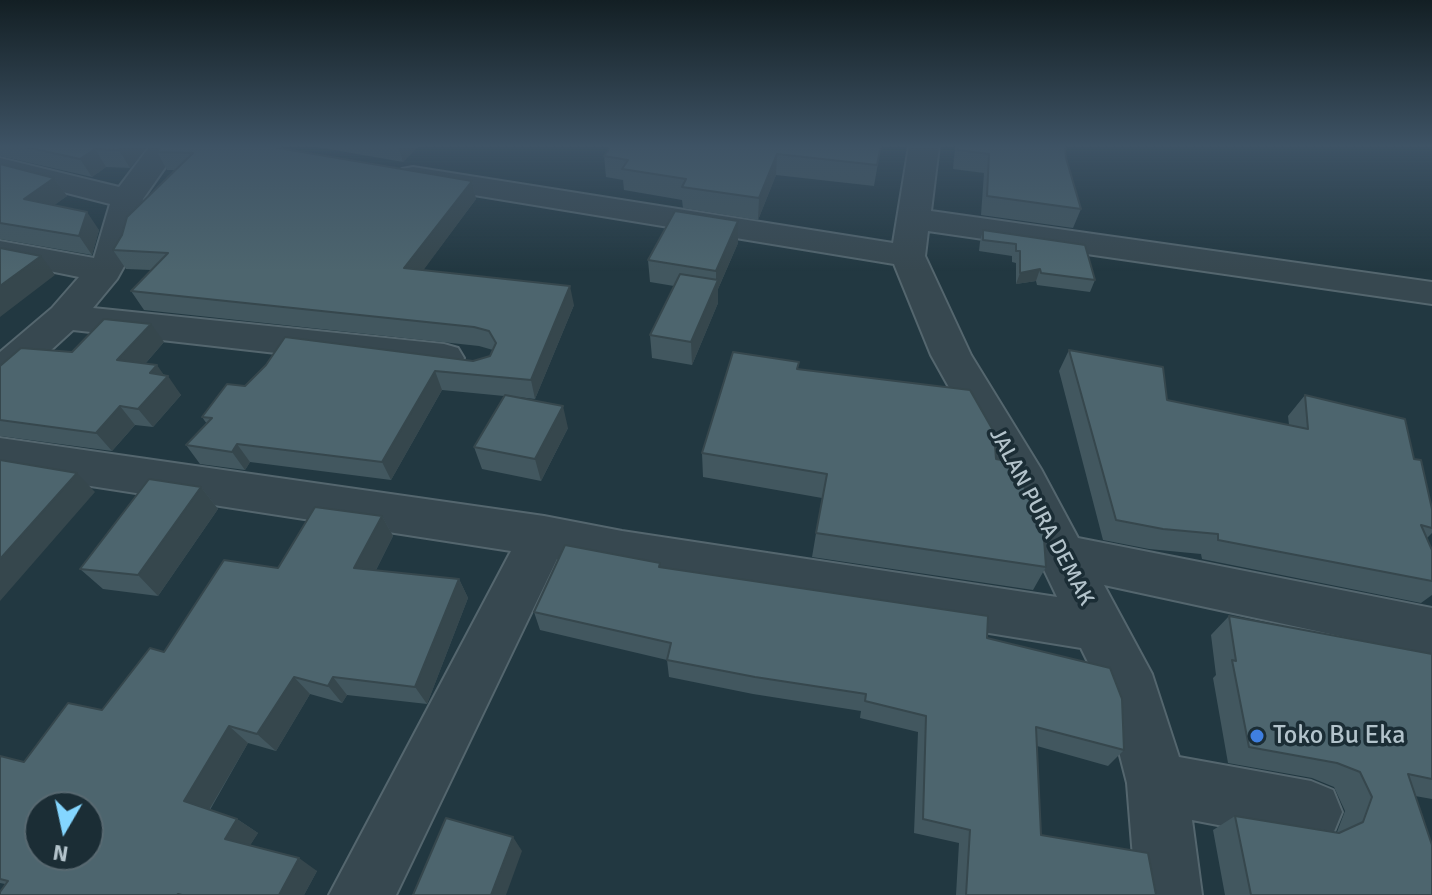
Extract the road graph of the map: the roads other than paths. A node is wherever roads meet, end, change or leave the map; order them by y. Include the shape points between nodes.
1 (82, 188) edge
2 (135, 188) edge
3 (519, 188) edge
4 (918, 188) edge
5 (127, 199) junction
6 (911, 237) junction
7 (0, 251) edge
8 (104, 271) junction
9 (1432, 293) edge
10 (65, 317) junction
11 (479, 363) edge
12 (0, 374) edge
13 (0, 455) edge
14 (544, 536) junction
15 (1064, 556) junction
16 (1101, 627) junction
17 (1432, 632) edge
18 (1157, 783) junction
19 (1311, 812) dead end
20 (362, 895) edge
21 (1169, 895) edge

1 - 5 street
2 - 5 street
3 - 6 street
4 - 6 street
5 - 8 street via 115,252
6 - 9 street
6 - 15 street, JALAN PURA DEMAK via 951,355
7 - 8 street
8 - 10 street
10 - 11 street
10 - 12 street
13 - 14 street
14 - 16 street
14 - 20 street
15 - 16 street, JALAN PURA DEMAK
15 - 17 street
16 - 18 street, JALAN PURA DEMAK via 1132,693
18 - 19 street
18 - 21 street, JALAN PURA DEMAK

